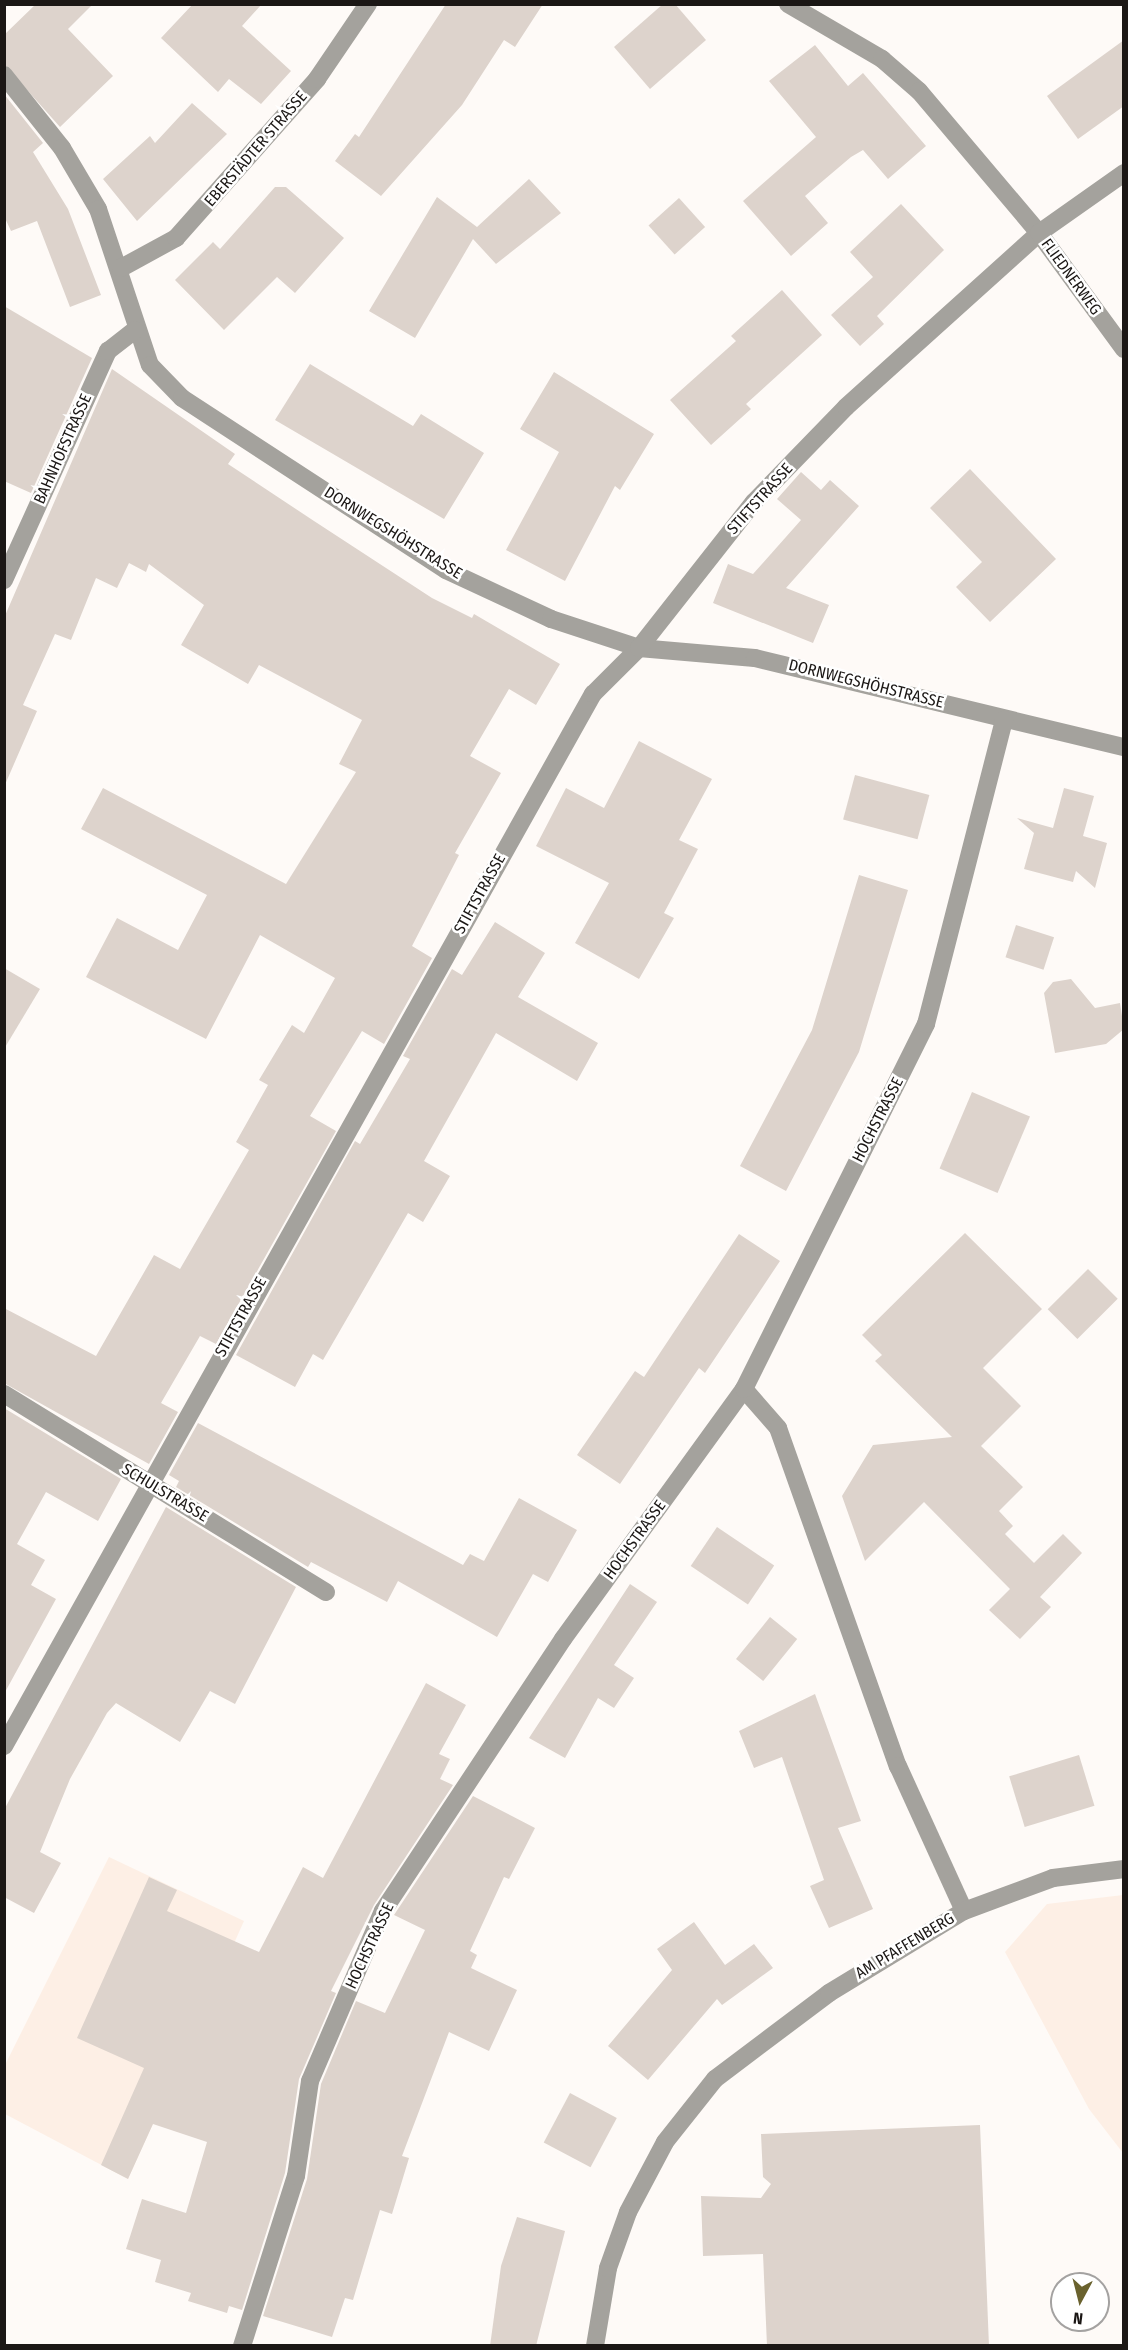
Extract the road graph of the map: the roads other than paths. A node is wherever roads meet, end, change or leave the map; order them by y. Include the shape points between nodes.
1 (368, 4) edge
2 (788, 4) edge
3 (4, 75) edge
4 (1124, 173) edge
5 (1039, 233) junction
6 (121, 268) junction
7 (135, 330) junction
8 (1124, 349) edge
9 (4, 580) edge
10 (639, 648) junction
11 (1004, 720) junction
12 (1124, 747) edge
13 (744, 1389) junction
14 (4, 1394) edge
15 (148, 1483) junction
16 (326, 1592) dead end
17 (4, 1746) edge
18 (1124, 1869) edge
19 (964, 1911) junction
20 (242, 2346) edge
21 (595, 2346) edge

1 - 6 street, EBERSTÄDTER STRASSE via 317,80 176,238
2 - 5 street, FLIEDNERWEG via 882,59 919,91
3 - 6 street, DORNWEGSHÖHSTRASSE via 62,148 98,209
4 - 5 street, STIFTSTRASSE
5 - 8 street, FLIEDNERWEG
5 - 10 street, STIFTSTRASSE via 846,407 777,478
6 - 7 street, DORNWEGSHÖHSTRASSE
7 - 9 street, BAHNHOFSTRASSE via 108,351
7 - 10 street, DORNWEGSHÖHSTRASSE via 150,365 182,398 447,570 551,620
10 - 11 street, DORNWEGSHÖHSTRASSE via 755,658
10 - 15 street, STIFTSTRASSE via 593,694
11 - 12 street, DORNWEGSHÖHSTRASSE
11 - 13 street, HOCHSTRASSE via 926,1024
13 - 19 street, AM PFAFFENBERG via 778,1428 898,1766
13 - 20 street, HOCHSTRASSE via 563,1640 383,1911 310,2081 296,2176
14 - 15 street, SCHULSTRASSE
15 - 16 street, SCHULSTRASSE
15 - 17 street, STIFTSTRASSE
18 - 19 street via 1053,1878
19 - 21 street, AM PFAFFENBERG via 829,1994 715,2079 665,2142 628,2212 608,2268

